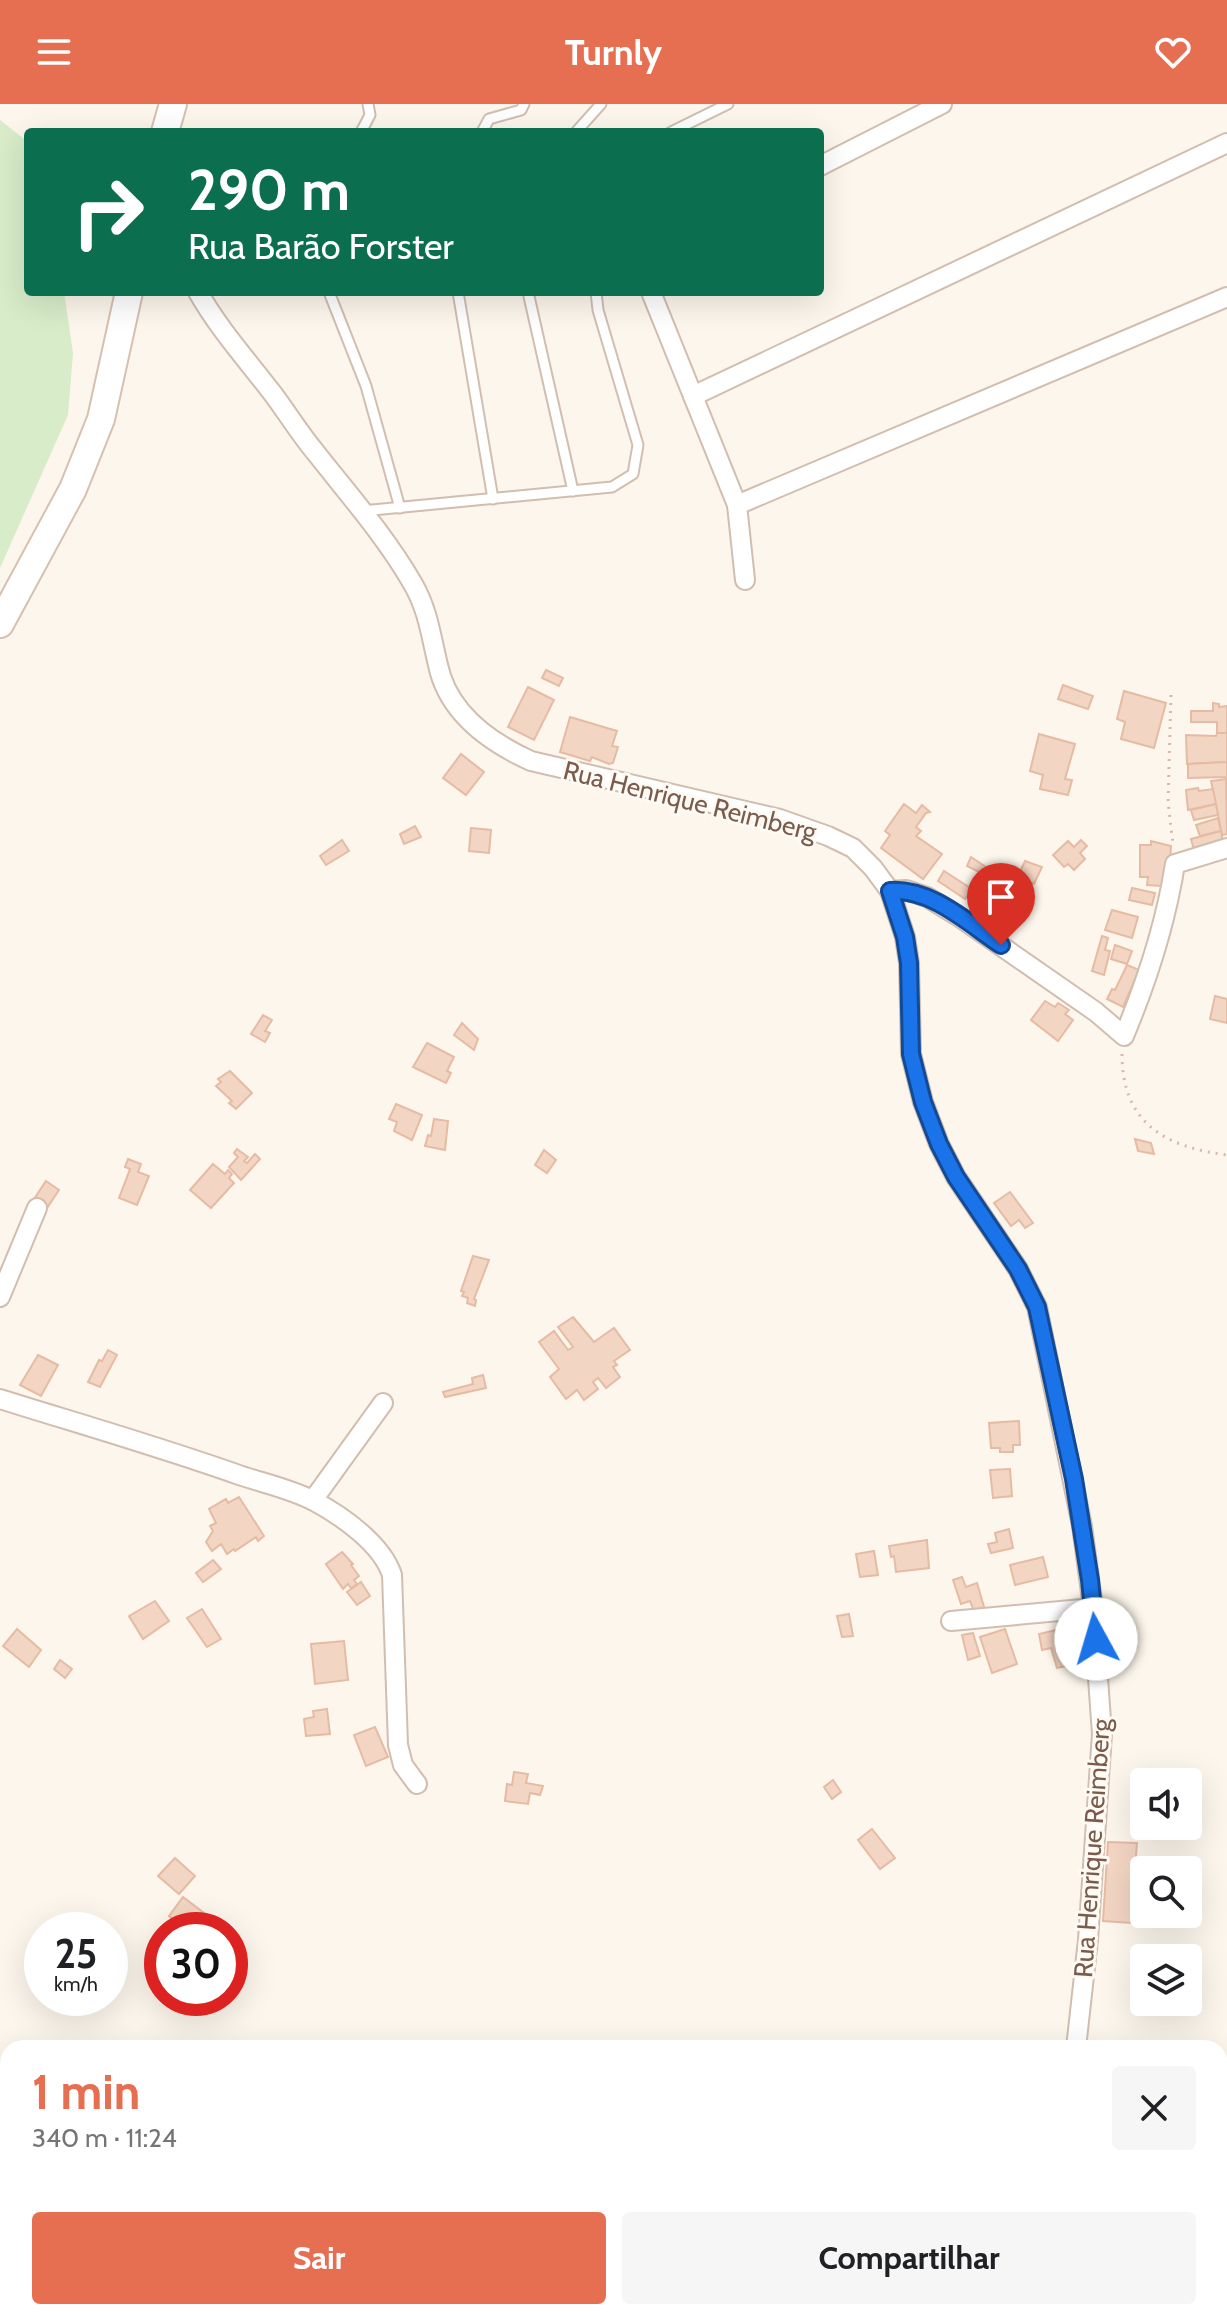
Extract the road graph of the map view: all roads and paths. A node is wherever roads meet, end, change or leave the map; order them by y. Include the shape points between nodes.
1 (173, 104) edge
2 (368, 104) edge
3 (524, 104) edge
4 (601, 104) edge
5 (728, 104) edge
6 (942, 104) edge
7 (166, 128) edge
8 (363, 128) edge
9 (484, 128) edge
10 (580, 128) edge
11 (679, 128) edge
12 (1227, 143) edge
13 (824, 164) edge
14 (128, 296) edge
15 (200, 296) edge
16 (331, 296) edge
17 (459, 296) edge
18 (529, 296) edge
19 (596, 296) edge
20 (653, 296) edge
21 (1227, 297) edge
22 (693, 396) junction
23 (573, 491) junction
24 (493, 499) junction
25 (737, 505) junction
26 (400, 508) junction
27 (362, 511) junction
28 (745, 580) dead end
29 (0, 624) edge
30 (1171, 695) dead end
31 (1227, 848) edge
32 (1175, 864) junction
33 (890, 891) junction
34 (1124, 1036) junction
35 (1227, 1155) edge
36 (37, 1208) dead end
37 (0, 1297) edge
38 (0, 1399) edge
39 (383, 1403) dead end
40 (313, 1500) junction
41 (1093, 1608) junction
42 (951, 1621) dead end
43 (417, 1784) dead end
44 (1077, 2040) edge

1 - 7 main road
2 - 8 lane via 370,115
3 - 9 lane via 521,110 489,119
4 - 10 lane
5 - 11 lane
6 - 13 street
12 - 22 street
14 - 29 main road via 101,419 73,489
15 - 27 street, Rua Henrique Reimberg via 222,332
16 - 26 lane via 366,386
17 - 24 lane
18 - 23 lane
19 - 23 lane via 638,445 633,474 612,487
20 - 22 street
21 - 25 street
22 - 25 street
23 - 24 lane
24 - 26 lane
25 - 28 street
26 - 27 lane
27 - 33 street, Rua Henrique Reimberg via 422,600 448,693 496,744 531,761 750,812 828,836 853,848
30 - 32 path via 1168,802
31 - 32 street
32 - 34 street via 1148,970
33 - 34 street via 927,897 958,916
33 - 41 street, Rua Henrique Reimberg via 907,950 911,1054 923,1102 956,1177 1037,1307 1074,1479
34 - 35 path via 1124,1073 1131,1101 1146,1126 1178,1144
36 - 37 street
38 - 40 street
39 - 40 street
40 - 43 street via 374,1547 389,1567 398,1745 403,1765
41 - 42 street
41 - 44 street, Rua Henrique Reimberg via 1102,1734

